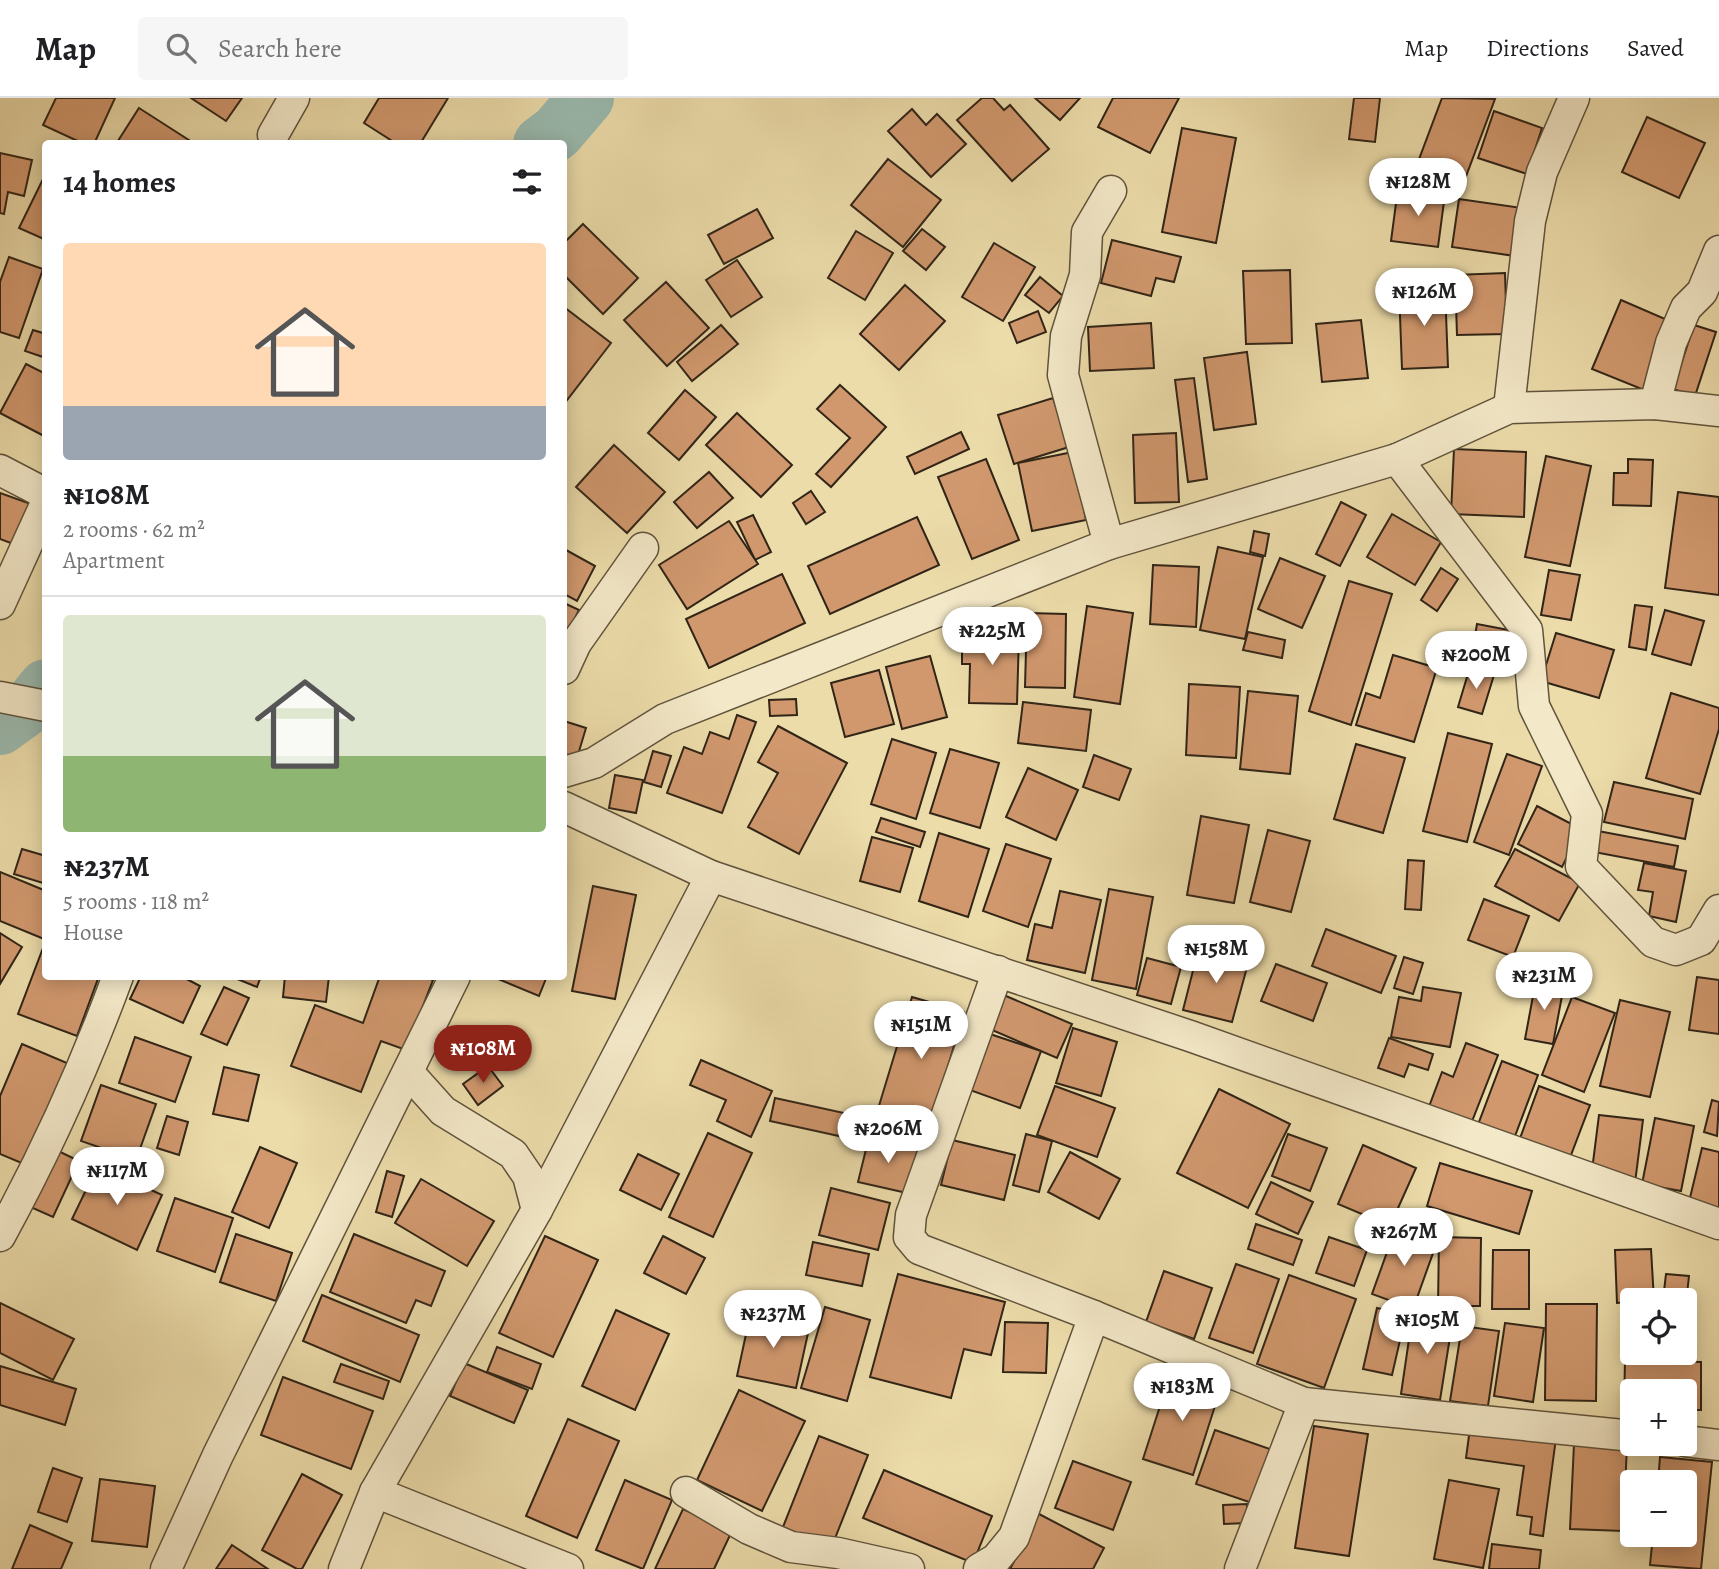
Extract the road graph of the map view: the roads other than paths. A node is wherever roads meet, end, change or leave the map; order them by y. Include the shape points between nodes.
1 (294, 98) edge
2 (1574, 98) edge
3 (272, 135) dead end
4 (1111, 191) dead end
5 (1719, 251) edge
6 (1655, 404) junction
7 (1509, 408) junction
8 (1719, 411) edge
9 (1396, 458) junction
10 (0, 470) edge
11 (42, 492) edge
12 (42, 512) edge
13 (1109, 544) junction
14 (643, 548) dead end
15 (0, 604) edge
16 (567, 662) edge
17 (0, 697) edge
18 (42, 705) edge
19 (567, 771) edge
20 (567, 808) edge
21 (711, 876) junction
22 (1719, 910) edge
23 (999, 971) junction
24 (117, 980) edge
25 (452, 980) edge
26 (408, 1072) junction
27 (537, 1210) junction
28 (1719, 1224) edge
29 (0, 1236) edge
30 (1094, 1317) junction
31 (1304, 1403) junction
32 (1620, 1435) edge
33 (1697, 1442) edge
34 (1719, 1444) edge
35 (375, 1492) junction
36 (686, 1492) dead end
37 (166, 1569) edge
38 (344, 1569) edge
39 (568, 1569) edge
40 (909, 1569) edge
41 (979, 1569) edge
42 (1240, 1569) edge

1 - 3 street
2 - 7 street via 1542,172 1530,220
4 - 13 street via 1087,232 1085,275 1066,336 1063,375
5 - 6 street via 1702,292 1686,308 1671,343
6 - 7 street
6 - 8 street
7 - 9 street
9 - 13 street
9 - 22 street via 1527,630 1534,706 1587,814 1581,866 1653,942 1676,950 1700,940
10 - 11 street
12 - 15 street
13 - 19 street via 665,719 594,763
14 - 16 street
17 - 18 street
20 - 21 street
21 - 23 street
21 - 27 street
23 - 28 street
23 - 30 street via 911,1215 909,1237 919,1249
24 - 29 street via 93,1046
25 - 26 street
26 - 27 street via 443,1111 513,1154 528,1175
26 - 37 street
27 - 35 street
30 - 31 street
30 - 41 street via 1014,1537 996,1559
31 - 32 street
31 - 42 street
33 - 34 street
35 - 38 street
35 - 39 street
36 - 40 street via 790,1547

